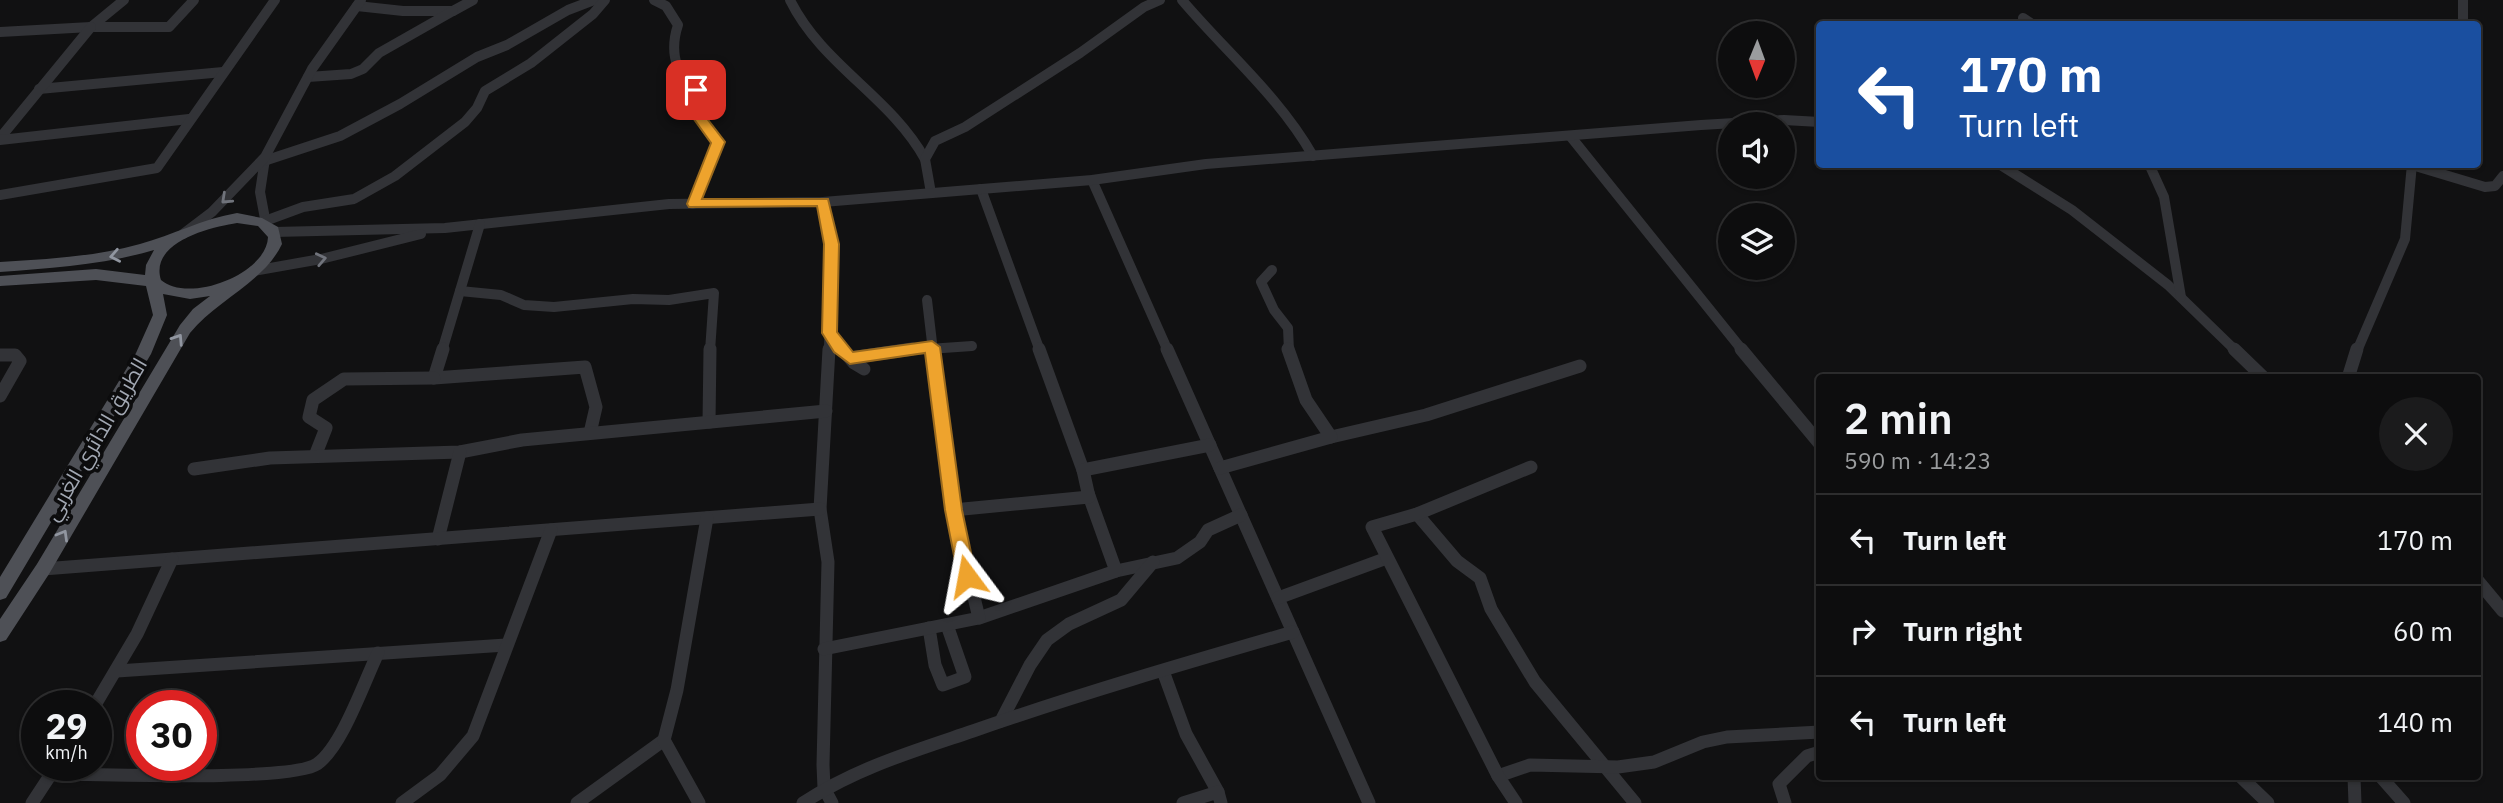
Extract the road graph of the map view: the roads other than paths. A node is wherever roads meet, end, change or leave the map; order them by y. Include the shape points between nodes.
1 (124, 0) edge
2 (194, 0) edge
3 (275, 0) edge
4 (473, 0) edge
5 (606, 0) edge
6 (654, 0) edge
7 (790, 0) edge
8 (1160, 0) edge
9 (1182, 0) edge
10 (2463, 0) edge
11 (585, 1) edge
12 (359, 3) edge
13 (453, 11) junction
14 (2463, 21) edge
15 (91, 27) junction
16 (0, 32) edge
17 (223, 72) junction
18 (308, 77) junction
19 (39, 89) junction
20 (189, 120) junction
21 (1816, 122) edge
22 (1571, 137) junction
23 (0, 139) edge
24 (1313, 156) junction
25 (265, 159) junction
26 (925, 159) junction
27 (2005, 168) edge
28 (2151, 168) edge
29 (2412, 168) edge
30 (2422, 168) edge
31 (2503, 176) edge
32 (1092, 180) junction
33 (981, 189) junction
34 (931, 193) junction
35 (0, 195) edge
36 (823, 202) junction
37 (694, 204) junction
38 (480, 224) junction
39 (268, 225) junction
40 (445, 228) junction
41 (180, 235) junction
42 (0, 267) edge
43 (1272, 270) dead end
44 (248, 274) junction
45 (0, 281) edge
46 (153, 282) junction
47 (460, 291) junction
48 (2181, 297) junction
49 (926, 300) dead end
50 (829, 333) junction
51 (972, 346) dead end
52 (932, 347) junction
53 (0, 355) edge
54 (850, 358) junction
55 (1580, 366) dead end
56 (864, 369) dead end
57 (2260, 374) edge
58 (2349, 374) edge
59 (434, 378) junction
60 (0, 396) edge
61 (826, 411) junction
62 (709, 422) junction
63 (590, 433) junction
64 (1331, 436) junction
65 (1816, 439) edge
66 (1210, 445) junction
67 (460, 452) junction
68 (315, 456) junction
69 (1531, 467) dead end
70 (1220, 468) junction
71 (194, 469) dead end
72 (1083, 470) junction
73 (1088, 493) junction
74 (820, 509) junction
75 (954, 510) junction
76 (1417, 514) junction
77 (1241, 515) junction
78 (708, 518) junction
79 (551, 530) junction
80 (438, 539) junction
81 (1387, 558) junction
82 (172, 559) junction
83 (1153, 562) junction
84 (43, 569) junction
85 (1116, 570) junction
86 (2481, 585) edge
87 (1, 589) edge
88 (1278, 598) junction
89 (2503, 611) edge
90 (979, 618) junction
91 (947, 625) junction
92 (929, 628) junction
93 (1293, 632) junction
94 (0, 634) edge
95 (506, 645) junction
96 (824, 649) junction
97 (378, 653) junction
98 (117, 671) junction
99 (1163, 671) junction
100 (105, 690) edge
101 (1001, 721) junction
102 (1816, 732) edge
103 (664, 740) junction
104 (1816, 753) edge
105 (1606, 767) junction
106 (112, 771) edge
107 (1498, 776) junction
108 (2244, 780) edge
109 (2354, 780) edge
110 (2384, 780) edge
111 (47, 781) edge
112 (824, 788) junction
113 (1220, 798) edge
114 (32, 803) edge
115 (403, 803) edge
116 (577, 803) edge
117 (699, 803) edge
118 (803, 803) edge
119 (832, 803) edge
120 (1183, 803) edge
121 (1369, 803) edge
122 (1516, 803) edge
123 (1635, 803) edge
124 (1785, 803) edge
125 (2268, 803) edge
126 (2355, 803) edge
127 (2404, 803) edge

1 - 15 street
2 - 15 street via 169,27
3 - 17 street
4 - 13 street
5 - 39 street via 531,63 485,91 465,122 395,176 354,199 303,207
6 - 37 street via 666,6 678,25 671,44 673,58 687,88 696,90 692,108 718,142
7 - 26 street via 818,44 916,139
8 - 26 street via 965,127 935,141
9 - 24 street via 1279,104
10 - 14 street
11 - 25 street via 340,136
12 - 13 street via 403,11
12 - 18 street
13 - 18 street via 400,40 363,69
15 - 16 street
15 - 19 street
17 - 19 street
17 - 20 street
18 - 25 street
19 - 23 street
20 - 23 street
20 - 35 street via 157,168
21 - 22 street via 1729,123
22 - 24 street
22 - 65 street
24 - 32 street via 1206,163
25 - 39 street via 259,205
25 -> 41 street via 212,212
26 - 34 street
27 - 48 street via 2072,210
28 - 48 street via 2164,197
29 - 58 street via 2404,239
30 - 31 street via 2485,187 2495,186
32 - 33 street
32 - 66 street
33 - 34 street
33 - 72 street
34 - 36 street
36 - 37 street
36 - 50 street via 831,244
37 - 38 street
38 - 40 street
38 - 47 street
39 - 40 street
39 - 41 main road via 237,218
39 - 44 main road, الطريق الدائري الغربي via 275,243 270,255
44 -> 40 street
41 -> 42 main road via 99,259
41 - 46 main road via 155,259
43 - 64 street via 1261,282 1288,328 1288,348 1306,400
44 - 46 main road via 200,293 172,292
84 -> 44 main road, الطريق الدائري الغربي via 185,329 198,313
45 - 46 main road via 116,275
46 - 87 main road, الطريق الدائري الغربي via 160,315 149,343
47 - 59 street
47 - 62 street via 554,307 714,293 709,322
48 - 57 street
49 - 52 street
50 - 54 street
50 - 61 street
51 - 52 street
52 - 54 street
52 - 75 street
53 - 60 street via 15,355 20,361
54 - 56 street
55 - 64 street via 1453,407
59 - 63 street via 585,367 596,407
59 - 68 street via 344,379 313,400 309,417 326,428
61 - 62 street
61 - 74 street
62 - 63 street
63 - 67 street via 522,439
64 - 70 street
66 - 70 street
66 - 72 street
67 - 68 street
67 - 80 street
68 - 71 street
69 - 76 street
70 - 77 street
72 - 73 street
73 - 75 street via 1089,497
73 - 85 street
74 - 78 street
74 - 96 street via 828,562
75 - 90 street
76 - 81 street via 1372,527
76 - 105 street via 1457,561 1480,578 1491,609 1535,682
77 - 83 street via 1208,530 1200,542 1177,558
77 - 88 street
78 - 79 street
78 - 103 street
79 - 80 street
79 - 95 street
80 - 82 street
81 - 88 street
81 - 107 street
82 - 84 street
82 - 98 street
83 - 85 street
83 - 101 street via 1121,600 1069,624 1047,640
84 - 94 main road, الطريق الدائري الغربي
85 - 90 street
86 - 89 street
88 - 93 street
90 - 91 street
91 - 92 street
91 - 92 street via 965,677 948,685 943,685 931,655
92 - 96 street
93 - 99 street
93 - 121 street
95 - 97 street
95 - 115 street via 473,736 440,775
96 - 112 street
97 - 98 street
97 - 106 street via 333,750 315,766 267,774
98 - 100 street
99 - 101 street
99 - 113 street via 1186,734
101 - 112 street
102 - 105 street via 1727,737 1654,762
103 - 116 street
103 - 117 street
104 - 124 street via 1779,783
105 - 107 street via 1530,765
105 - 123 street
107 - 122 street
108 - 125 street
109 - 126 street
110 - 127 street
111 - 114 street
112 - 118 street
112 - 119 street
113 - 120 street

